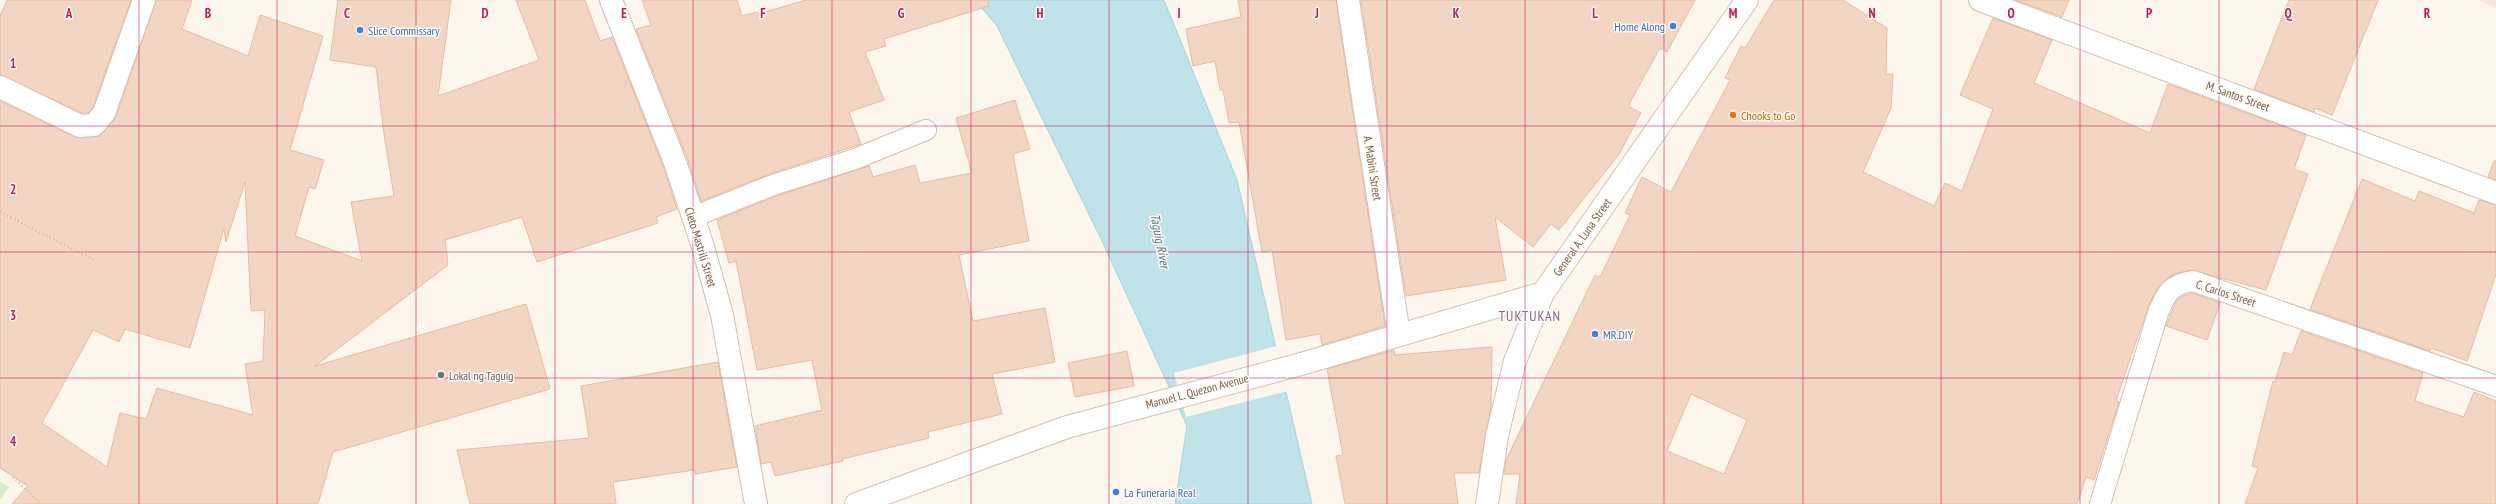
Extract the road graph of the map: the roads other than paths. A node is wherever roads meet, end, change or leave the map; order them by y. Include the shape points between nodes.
1 (144, 0) edge
2 (611, 0) edge
3 (1348, 0) edge
4 (1747, 0) edge
5 (1980, 0) edge
6 (0, 87) edge
7 (926, 130) dead end
8 (2496, 193) edge
9 (693, 217) junction
10 (1543, 293) junction
11 (1399, 335) junction
12 (2496, 386) edge
13 (756, 504) edge
14 (856, 504) edge
15 (1487, 504) edge
16 (2100, 504) edge

1 - 6 street via 104,113 94,125 80,126
2 - 9 street, Cleto Mastrili Street via 676,165
3 - 11 street, A. Mabini Street
4 - 10 street, General A. Luna Street
5 - 8 street, M. Santos Street
7 - 9 lane via 855,159 773,185
9 - 13 street, Cleto Mastrili Street via 722,315
10 - 11 street, Manuel L. Quezon Avenue
10 - 15 street, General A. Luna Street via 1516,361 1497,436
11 - 14 street, Manuel L. Quezon Avenue via 1067,426
12 - 16 lane, C. Carlos Street via 2193,280 2179,283 2165,295 2158,313

